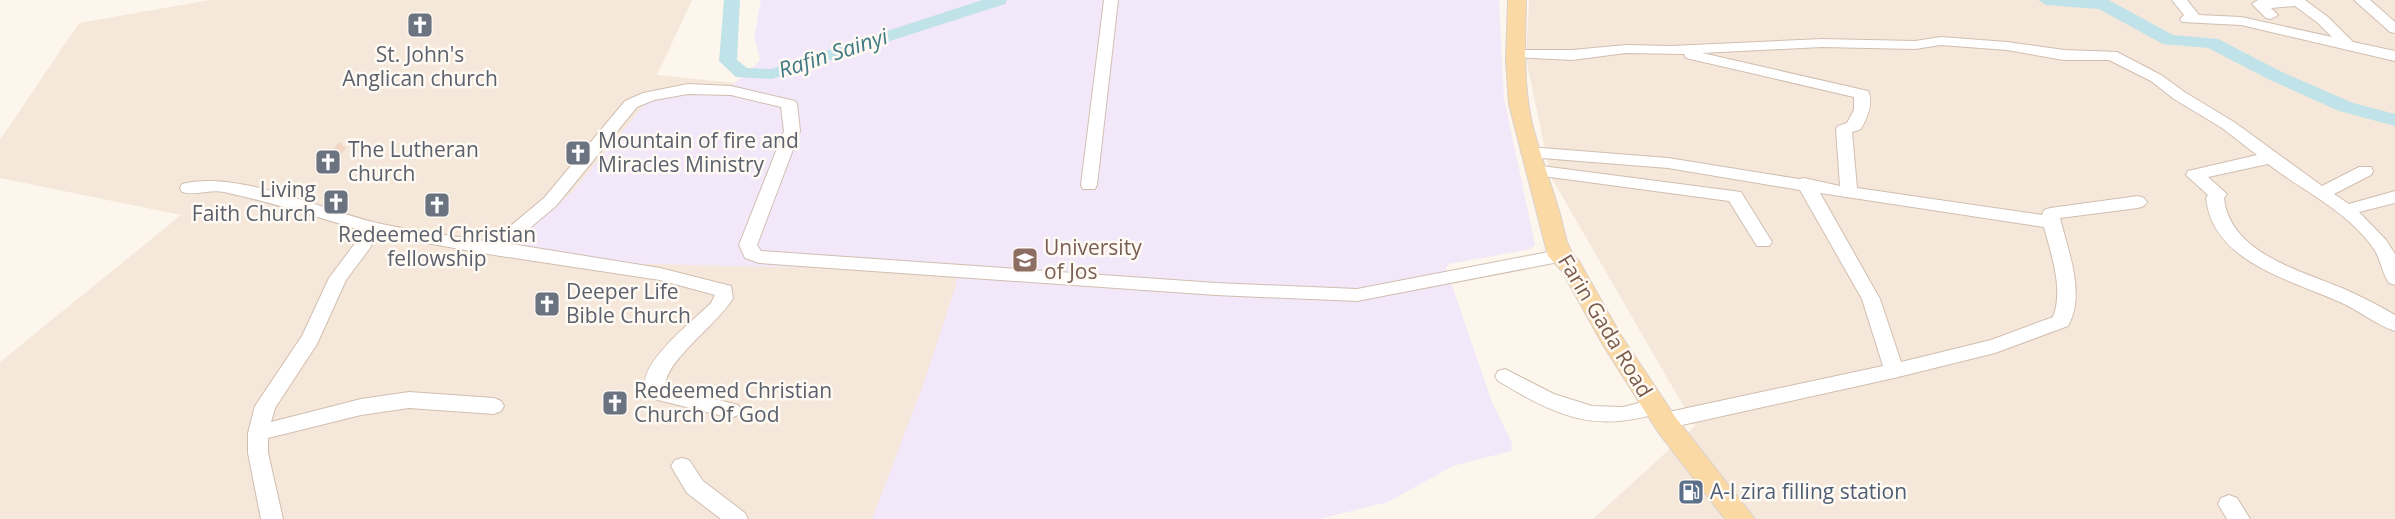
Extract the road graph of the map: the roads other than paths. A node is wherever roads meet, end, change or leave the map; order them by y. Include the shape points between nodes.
1 (1111, 0) edge
2 (1517, 0) edge
3 (2179, 0) edge
4 (2361, 0) edge
5 (2297, 1) edge
6 (2254, 2) edge
7 (2271, 15) dead end
8 (2395, 29) edge
9 (2348, 45) junction
10 (1671, 50) junction
11 (1516, 53) junction
12 (2395, 56) edge
13 (2269, 158) junction
14 (1532, 161) junction
15 (2365, 171) dead end
16 (1804, 183) junction
17 (1089, 185) dead end
18 (188, 188) dead end
19 (1849, 193) junction
20 (2322, 193) junction
21 (2395, 197) edge
22 (2138, 202) dead end
23 (2346, 210) junction
24 (2052, 222) junction
25 (370, 227) junction
26 (1763, 242) dead end
27 (497, 248) junction
28 (1559, 256) junction
29 (2395, 279) edge
30 (2395, 324) edge
31 (1894, 371) junction
32 (1505, 376) dead end
33 (494, 406) dead end
34 (731, 410) dead end
35 (1659, 414) junction
36 (258, 433) junction
37 (682, 466) dead end
38 (272, 519) edge
39 (737, 519) edge
40 (1741, 519) edge

1 - 17 street
2 - 11 main road, Farin Gada Road
3 - 9 street via 2191,19 2241,21
4 - 8 street
5 - 6 street
5 - 9 street
6 - 7 street
9 - 12 street
10 - 11 street
10 - 13 street via 1822,43 1915,45 1941,41 2007,46 2064,56 2107,54 2156,78 2249,140
10 - 19 street via 1862,94 1862,110 1855,126 1844,129
11 - 14 main road, Farin Gada Road via 1518,100
13 - 20 street
13 - 30 street via 2194,175 2218,195 2217,215 2228,232 2264,260 2354,300
14 - 16 street via 1668,163
14 - 26 street via 1735,196
14 - 28 main road, Farin Gada Road via 1555,230
15 - 20 street
16 - 19 street
16 - 31 street via 1871,299
18 - 25 street via 220,186
19 - 24 street
20 - 23 street
21 - 23 street
22 - 24 street via 2050,214
23 - 29 street via 2380,244
24 - 31 street via 2066,290 2067,306 2061,321 1995,346
25 - 27 street
25 - 36 street via 364,244 338,278 310,339 265,406
27 - 28 street via 550,202 631,104 666,91 711,89 789,104 792,131 748,245 751,254 759,257 1357,295
27 - 34 street via 660,274 724,291 718,308 662,364 655,386 661,394
28 - 35 main road, Farin Gada Road via 1571,266
31 - 35 street
32 - 35 street via 1582,412
33 - 36 street via 409,400 362,407
35 - 40 main road, Farin Gada Road
36 - 38 street via 258,453
37 - 39 street via 695,486

